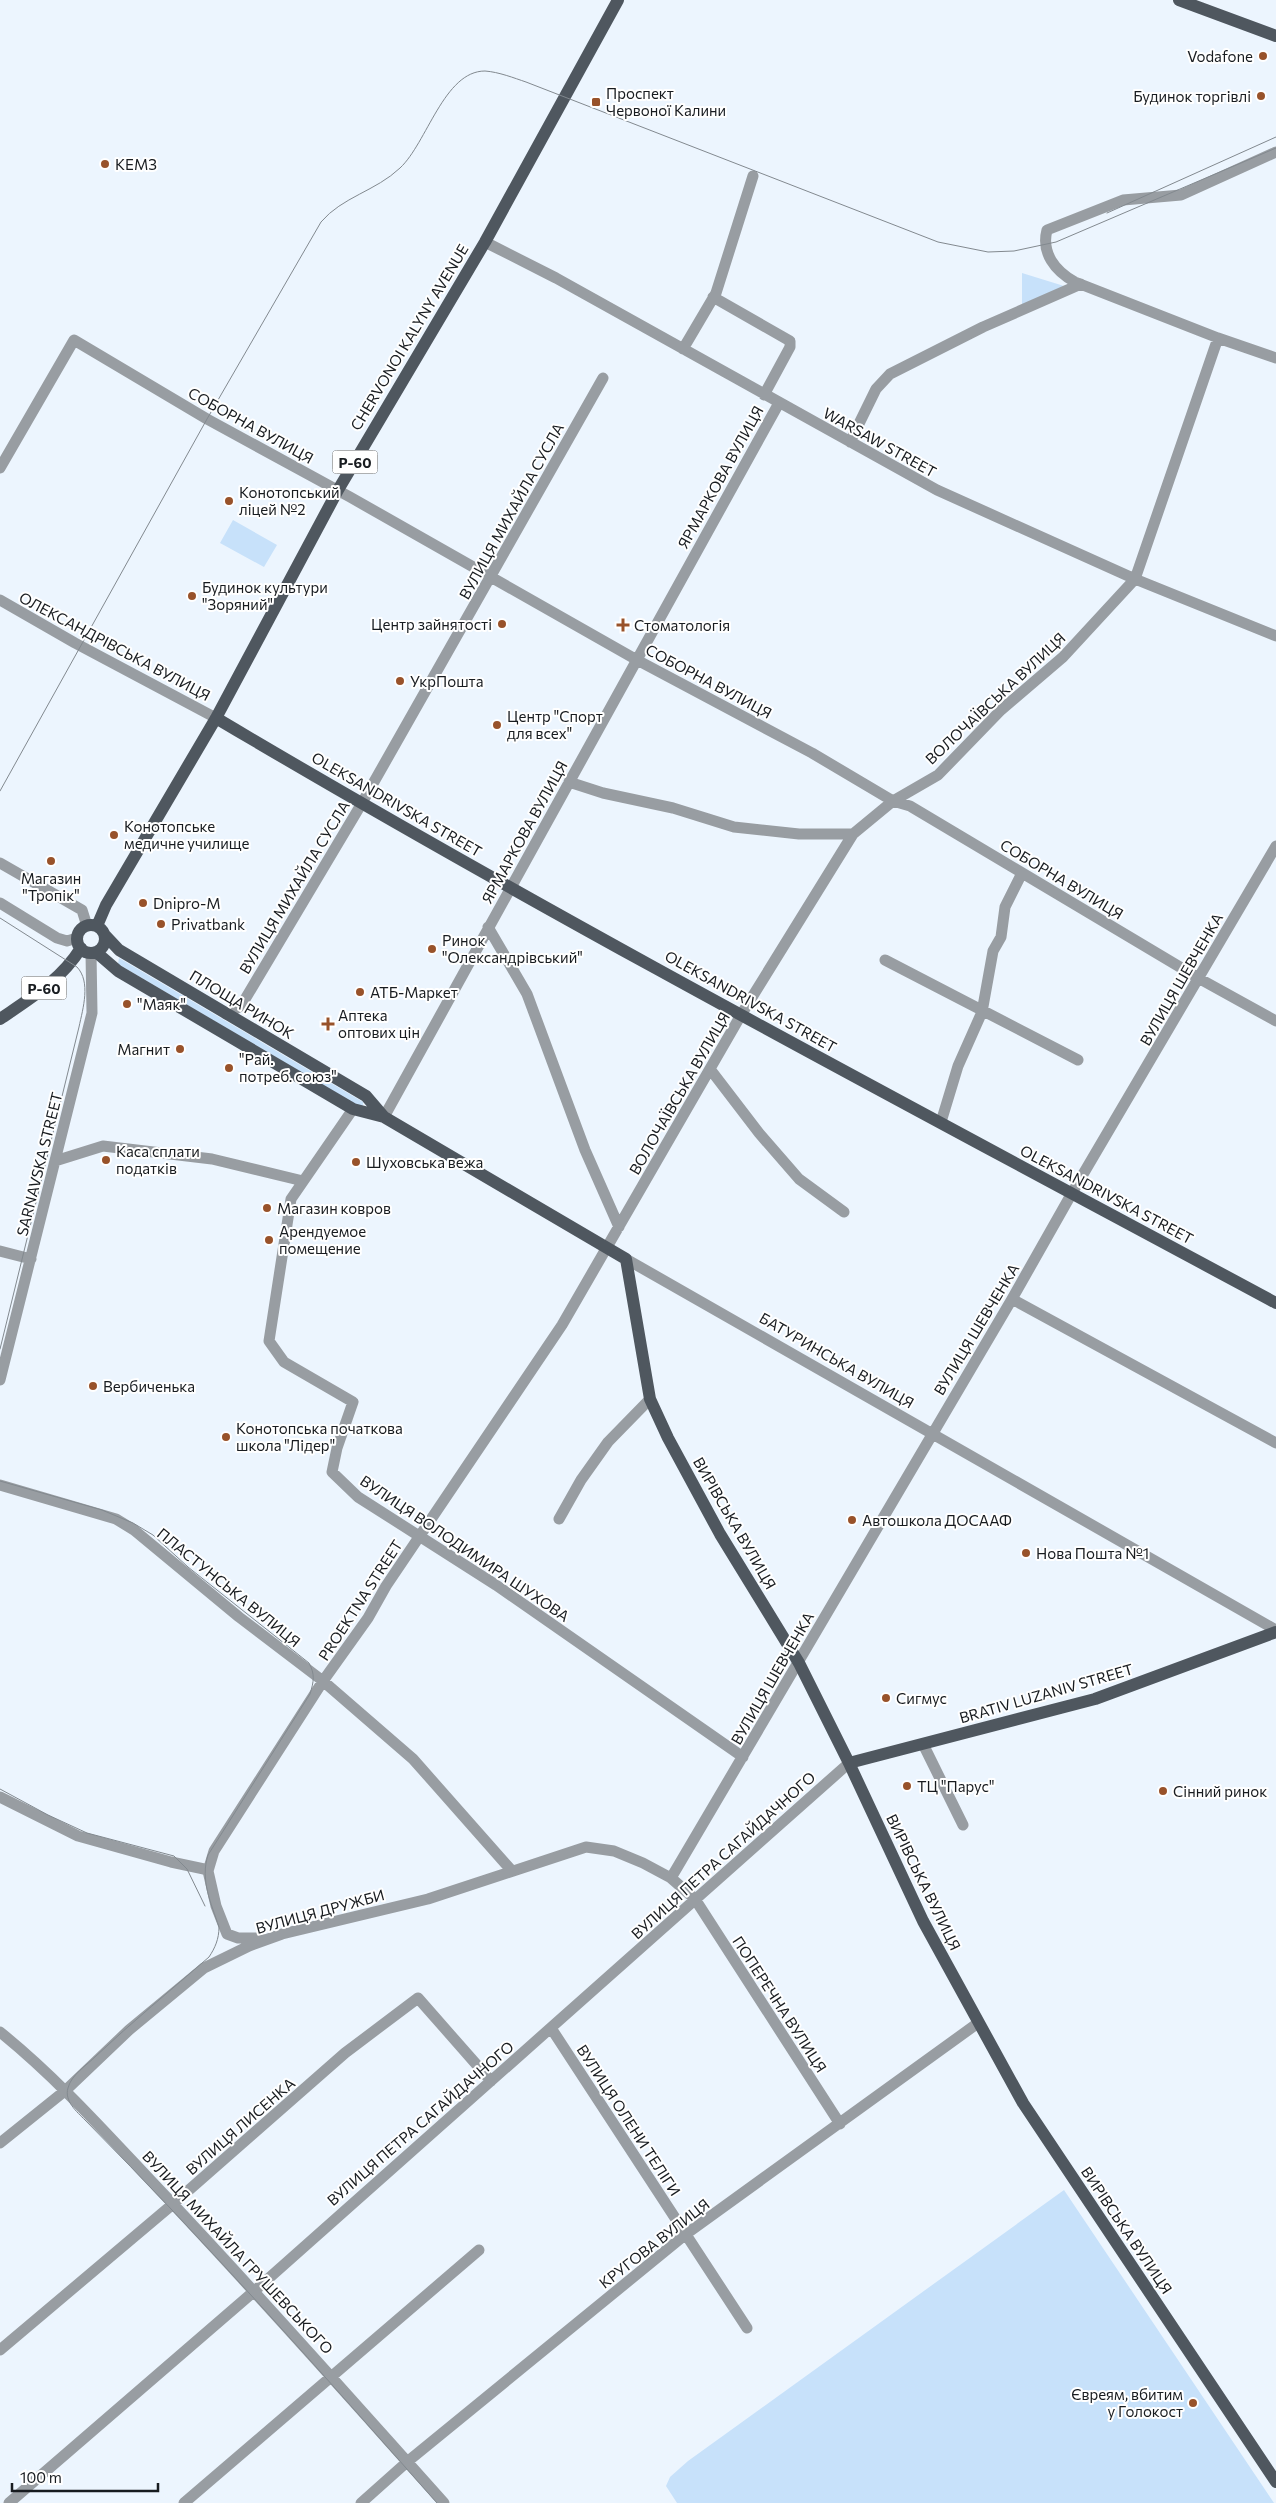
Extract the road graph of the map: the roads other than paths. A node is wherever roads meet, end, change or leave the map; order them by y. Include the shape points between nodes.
1 (618, 0) edge
2 (1179, 0) edge
3 (1276, 36) edge
4 (1276, 152) edge
5 (753, 176) dead end
6 (484, 242) junction
7 (1081, 284) junction
8 (713, 297) junction
9 (1218, 338) junction
10 (683, 349) junction
11 (1276, 358) edge
12 (603, 378) dead end
13 (764, 395) junction
14 (779, 403) junction
15 (850, 442) junction
16 (0, 468) edge
17 (338, 490) junction
18 (492, 576) junction
19 (1134, 579) junction
20 (0, 600) edge
21 (1276, 636) edge
22 (637, 660) junction
23 (216, 718) junction
24 (569, 782) junction
25 (893, 801) junction
26 (362, 804) junction
27 (853, 834) junction
28 (1276, 846) edge
29 (0, 863) edge
30 (1022, 873) junction
31 (510, 887) junction
32 (0, 903) edge
33 (488, 927) junction
34 (96, 929) junction
35 (86, 948) junction
36 (885, 960) dead end
37 (1200, 979) junction
38 (982, 1012) junction
39 (226, 1014) junction
40 (741, 1014) junction
41 (0, 1019) edge
42 (1276, 1021) edge
43 (1078, 1060) dead end
44 (710, 1069) junction
45 (353, 1109) junction
46 (384, 1117) junction
47 (942, 1122) junction
48 (55, 1161) junction
49 (303, 1181) junction
50 (1072, 1193) junction
51 (844, 1212) dead end
52 (619, 1228) junction
53 (607, 1247) junction
54 (0, 1251) edge
55 (31, 1259) junction
56 (626, 1259) junction
57 (1012, 1299) junction
58 (1276, 1303) edge
59 (0, 1380) edge
60 (650, 1399) junction
61 (932, 1432) junction
62 (1276, 1443) edge
63 (0, 1485) edge
64 (560, 1518) dead end
65 (420, 1536) junction
66 (1276, 1631) edge
67 (799, 1663) junction
68 (323, 1681) junction
69 (923, 1744) junction
70 (743, 1757) junction
71 (849, 1763) junction
72 (0, 1797) edge
73 (963, 1826) dead end
74 (208, 1871) junction
75 (512, 1871) junction
76 (671, 1878) junction
77 (695, 1899) junction
78 (227, 1934) junction
79 (282, 1934) junction
80 (224, 1957) junction
81 (978, 2022) junction
82 (551, 2028) junction
83 (0, 2032) edge
84 (491, 2081) junction
85 (66, 2090) junction
86 (840, 2124) junction
87 (0, 2142) edge
88 (174, 2204) junction
89 (686, 2234) junction
90 (479, 2250) dead end
91 (255, 2291) junction
92 (747, 2328) dead end
93 (0, 2350) edge
94 (333, 2376) junction
95 (407, 2462) junction
96 (1276, 2482) edge
97 (9, 2503) edge
98 (184, 2503) edge
99 (361, 2503) edge
100 (444, 2503) edge

1 - 6 main road, CHERVONOI KALYNY AVENUE / Р-60
2 - 3 main road
4 - 7 street via 1180,195 1123,200 1047,230 1045,245 1055,269
5 - 8 street
6 - 10 street, WARSAW STREET
6 - 17 main road, CHERVONOI KALYNY AVENUE / Р-60
7 - 9 street
7 - 15 street via 983,327 890,374 876,389
8 - 10 street
8 - 13 street via 790,341 790,347
9 - 11 street
9 - 19 street, ВОЛОЧАЇВСЬКА ВУЛИЦЯ
10 - 13 street, WARSAW STREET
12 - 18 street, ВУЛИЦЯ МИХАЙЛА СУСЛА
13 - 14 street, WARSAW STREET
14 - 15 street, WARSAW STREET
14 - 22 street, ЯРМАРКОВА ВУЛИЦЯ
15 - 19 street, WARSAW STREET via 937,490
16 - 17 street, СОБОРНА ВУЛИЦЯ via 74,340 207,419
17 - 18 street, СОБОРНА ВУЛИЦЯ
17 - 23 main road, CHERVONOI KALYNY AVENUE / Р-60
18 - 22 street, СОБОРНА ВУЛИЦЯ
18 - 26 street, ВУЛИЦЯ МИХАЙЛА СУСЛА
19 - 21 street, WARSAW STREET
19 - 25 street, ВОЛОЧАЇВСЬКА ВУЛИЦЯ via 1063,657 1000,710 938,775
20 - 23 street, ОЛЕКСАНДРІВСЬКА ВУЛИЦЯ
22 - 24 street, ЯРМАРКОВА ВУЛИЦЯ
22 - 25 street, СОБОРНА ВУЛИЦЯ via 812,753
23 - 26 main road, OLEKSANDRIVSKA STREET
23 - 34 main road, CHERVONOI KALYNY AVENUE / Р-60 via 106,905
24 - 27 street via 603,793 674,808 734,827 799,834
24 - 31 street, ЯРМАРКОВА ВУЛИЦЯ
25 - 27 street, ВОЛОЧАЇВСЬКА ВУЛИЦЯ
25 - 30 street, СОБОРНА ВУЛИЦЯ via 910,806
26 - 31 main road, OLEKSANDRIVSKA STREET
26 - 39 street, ВУЛИЦЯ МИХАЙЛА СУСЛА via 241,1006
27 - 40 street, ВОЛОЧАЇВСЬКА ВУЛИЦЯ
28 - 37 street, ВУЛИЦЯ ШЕВЧЕНКА
29 - 34 street via 82,910
30 - 37 street, СОБОРНА ВУЛИЦЯ
30 - 38 street via 1005,907 1001,937 993,951
31 - 33 street, ЯРМАРКОВА ВУЛИЦЯ
31 - 40 main road, OLEKSANDRIVSKA STREET
32 - 35 street via 57,938
33 - 46 street, ЯРМАРКОВА ВУЛИЦЯ
33 - 52 street via 527,994 585,1150
34 - 35 main road, Р-60 via 82,929
34 - 35 main road, Р-60 via 104,945
34 - 39 main road, ПЛОЩА РИНОК via 119,950
35 - 41 main road, Р-60 via 57,979
35 - 45 main road via 118,971
35 - 48 street, SARNAVSKA STREET via 92,1012
36 - 38 street
37 - 42 street, СОБОРНА ВУЛИЦЯ
37 - 50 street, ВУЛИЦЯ ШЕВЧЕНКА
38 - 43 street
38 - 47 street via 958,1066
39 - 46 main road, ПЛОЩА РИНОК via 366,1096
40 - 44 street, ВОЛОЧАЇВСЬКА ВУЛИЦЯ
40 - 47 main road, OLEKSANDRIVSKA STREET
44 - 51 street via 799,1179
44 - 52 street, ВОЛОЧАЇВСЬКА ВУЛИЦЯ
45 - 46 main road
45 - 49 street, ВУЛИЦЯ ВОЛОДИМИРА ШУХОВА
46 - 53 main road, БАТУРИНСЬКА ВУЛИЦЯ
47 - 50 main road, OLEKSANDRIVSKA STREET
48 - 49 street via 103,1146 212,1159
48 - 55 street, SARNAVSKA STREET
49 - 65 street, ВУЛИЦЯ ВОЛОДИМИРА ШУХОВА via 291,1199 269,1341 284,1362 353,1402 332,1472 358,1497
50 - 57 street, ВУЛИЦЯ ШЕВЧЕНКА
50 - 58 main road, OLEKSANDRIVSKA STREET
52 - 53 street, ВОЛОЧАЇВСЬКА ВУЛИЦЯ
53 - 56 main road, БАТУРИНСЬКА ВУЛИЦЯ
53 - 65 street, PROEKTNA STREET via 562,1325
54 - 55 street
55 - 59 street, SARNAVSKA STREET
56 - 60 main road, ВИРІВСЬКА ВУЛИЦЯ
56 - 61 street, БАТУРИНСЬКА ВУЛИЦЯ
57 - 61 street, ВУЛИЦЯ ШЕВЧЕНКА
57 - 62 street
60 - 64 street via 608,1442
60 - 67 main road, ВИРІВСЬКА ВУЛИЦЯ via 720,1534
61 - 66 street, БАТУРИНСЬКА ВУЛИЦЯ
61 - 67 street, ВУЛИЦЯ ШЕВЧЕНКА
63 - 68 street, ПЛАСТУНСЬКА ВУЛИЦЯ via 126,1524
65 - 68 street, PROEKTNA STREET
65 - 70 street, ВУЛИЦЯ ВОЛОДИМИРА ШУХОВА
66 - 69 main road, BRATIV LUZANIV STREET via 1095,1699
67 - 70 street, ВУЛИЦЯ ШЕВЧЕНКА
67 - 71 main road, ВИРІВСЬКА ВУЛИЦЯ
68 - 74 street, PROEKTNA STREET via 214,1851
68 - 75 street, ПЛАСТУНСЬКА ВУЛИЦЯ via 414,1759
69 - 71 main road, BRATIV LUZANIV STREET
69 - 73 street
70 - 76 street, ВУЛИЦЯ ШЕВЧЕНКА
71 - 77 street, ВУЛИЦЯ ПЕТРА САГАЙДАЧНОГО
71 - 81 main road, ВИРІВСЬКА ВУЛИЦЯ via 923,1922
72 - 74 street via 78,1836
74 - 78 street
75 - 76 street, ВУЛИЦЯ ДРУЖБИ via 586,1848 614,1851
75 - 79 street, ВУЛИЦЯ ДРУЖБИ via 428,1899
76 - 77 street, ВУЛИЦЯ ДРУЖБИ
77 - 82 street, ВУЛИЦЯ ПЕТРА САГАЙДАЧНОГО
77 - 86 street, ПОПЕРЕЧНА ВУЛИЦЯ
78 - 79 street via 238,1938
78 - 80 street via 229,1949
79 - 80 street, ВУЛИЦЯ ДРУЖБИ
80 - 85 street, ВУЛИЦЯ ДРУЖБИ via 204,1968 129,2030
81 - 86 street, КРУГОВА ВУЛИЦЯ
81 - 96 main road, ВИРІВСЬКА ВУЛИЦЯ via 1023,2103
82 - 84 street, ВУЛИЦЯ ПЕТРА САГАЙДАЧНОГО
82 - 89 street, ВУЛИЦЯ ОЛЕНИ ТЕЛІГИ
83 - 85 street, ВУЛИЦЯ МИХАЙЛА ГРУШЕВСЬКОГО
84 - 88 street, ВУЛИЦЯ ЛИСЕНКА via 418,1998 345,2053
84 - 91 street, ВУЛИЦЯ ПЕТРА САГАЙДАЧНОГО
85 - 87 street, ВУЛИЦЯ ДРУЖБИ
85 - 88 street, ВУЛИЦЯ МИХАЙЛА ГРУШЕВСЬКОГО
86 - 89 street, КРУГОВА ВУЛИЦЯ
88 - 91 street, ВУЛИЦЯ МИХАЙЛА ГРУШЕВСЬКОГО
88 - 93 street, ВУЛИЦЯ ЛИСЕНКА
89 - 92 street, ВУЛИЦЯ ОЛЕНИ ТЕЛІГИ
89 - 95 street, КРУГОВА ВУЛИЦЯ
90 - 94 street
91 - 94 street, ВУЛИЦЯ МИХАЙЛА ГРУШЕВСЬКОГО
91 - 97 street, ВУЛИЦЯ ПЕТРА САГАЙДАЧНОГО
94 - 95 street, ВУЛИЦЯ МИХАЙЛА ГРУШЕВСЬКОГО
94 - 98 street
95 - 99 street, КРУГОВА ВУЛИЦЯ
95 - 100 street, ВУЛИЦЯ МИХАЙЛА ГРУШЕВСЬКОГО

